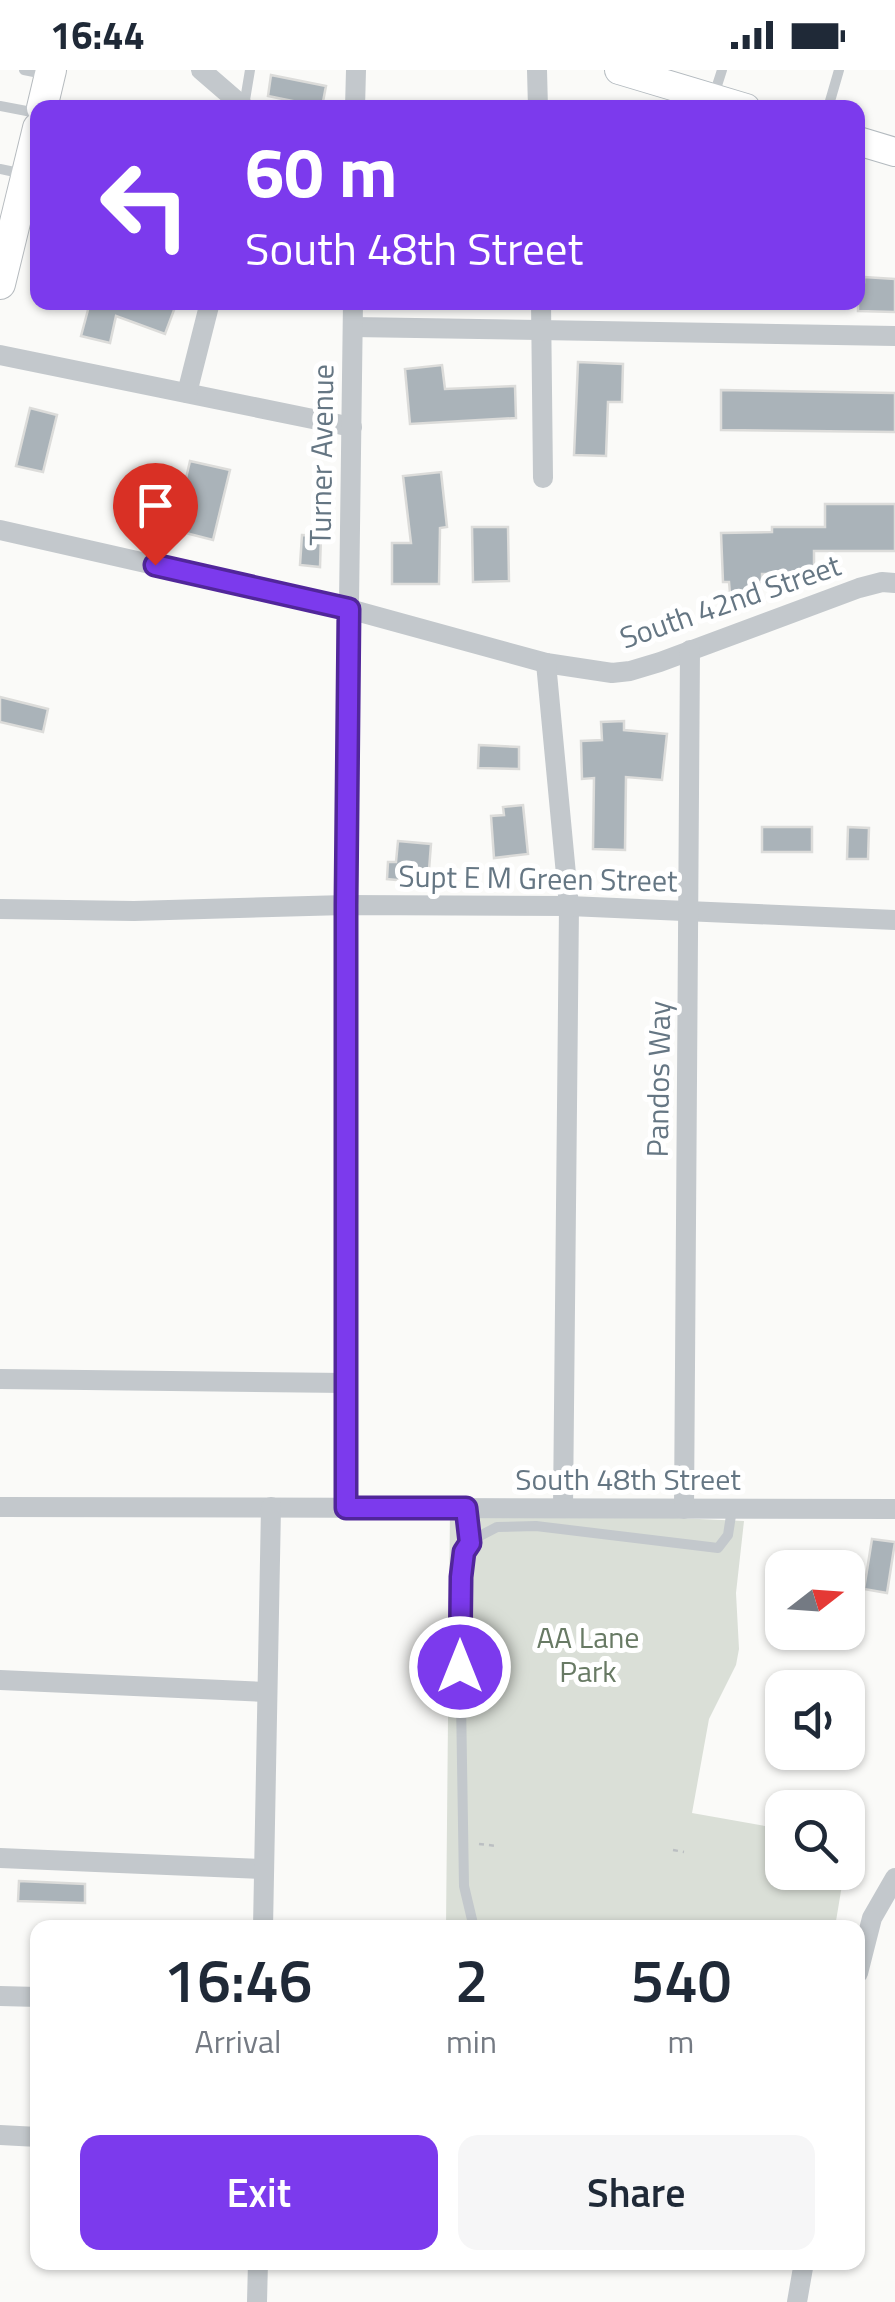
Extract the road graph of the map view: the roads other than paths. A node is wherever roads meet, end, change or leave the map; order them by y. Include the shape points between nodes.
1 (202, 70) edge
2 (250, 70) edge
3 (356, 70) edge
4 (537, 70) edge
5 (722, 70) edge
6 (839, 70) edge
7 (625, 71) edge
8 (42, 72) edge
9 (713, 98) junction
10 (42, 100) edge
11 (237, 100) edge
12 (246, 100) edge
13 (355, 100) edge
14 (538, 100) edge
15 (720, 100) edge
16 (830, 100) edge
17 (0, 106) edge
18 (30, 112) edge
19 (30, 142) edge
20 (865, 142) edge
21 (895, 152) edge
22 (13, 172) edge
23 (0, 284) edge
24 (208, 310) edge
25 (353, 310) edge
26 (541, 310) edge
27 (353, 327) junction
28 (542, 330) junction
29 (895, 336) edge
30 (0, 355) edge
31 (187, 394) junction
32 (352, 428) junction
33 (543, 478) dead end
34 (0, 530) edge
35 (895, 583) edge
36 (349, 609) junction
37 (690, 650) junction
38 (546, 663) junction
39 (346, 905) junction
40 (569, 906) junction
41 (0, 909) edge
42 (690, 911) junction
43 (895, 920) edge
44 (0, 1379) edge
45 (346, 1383) junction
46 (0, 1506) edge
47 (270, 1508) junction
48 (346, 1508) junction
49 (466, 1508) junction
50 (563, 1508) junction
51 (684, 1509) junction
52 (732, 1509) junction
53 (895, 1510) edge
54 (470, 1543) junction
55 (0, 1680) edge
56 (268, 1692) junction
57 (0, 1858) edge
58 (264, 1869) junction
59 (895, 1878) edge
60 (263, 1920) edge
61 (472, 1920) edge
62 (865, 1946) edge
63 (0, 1996) edge
64 (30, 1997) edge
65 (0, 2135) edge
66 (30, 2136) edge
67 (258, 2270) edge
68 (803, 2270) edge
69 (257, 2302) edge
70 (797, 2302) edge

1 - 11 street
2 - 12 lane
3 - 13 street
4 - 14 street
5 - 9 lane
6 - 16 lane
7 - 9 main road
8 - 10 main road
9 - 15 main road
17 - 18 lane
19 - 22 main road
20 - 21 main road
22 - 23 main road
24 - 31 street
25 - 27 street, Turner Avenue
26 - 28 street
27 - 28 street
27 - 32 street, Turner Avenue
28 - 29 street
28 - 33 street
30 - 31 street
31 - 32 street
32 - 36 street, Turner Avenue
34 - 36 street, South 42nd Street
35 - 37 street, South 42nd Street via 859,588
36 - 38 street, South 42nd Street
36 - 39 street, Turner Avenue
37 - 38 street, South 42nd Street via 630,672
37 - 42 street, Pandos Way
38 - 40 street
39 - 40 street, Supt E M Green Street
39 - 41 street, Supt E M Green Street
39 - 45 street, Turner Avenue
40 - 42 street, Supt E M Green Street
40 - 50 street
42 - 43 street, Supt E M Green Street
42 - 51 street, Pandos Way
44 - 45 street
45 - 48 street, Turner Avenue
46 - 47 street, South 48th Street
47 - 48 street, South 48th Street
47 - 56 street
48 - 49 street, South 48th Street
49 - 50 street, South 48th Street
49 - 54 lane
50 - 51 street, South 48th Street
51 - 52 street, South 48th Street
52 - 53 street, South 48th Street
52 - 54 lane via 728,1535 718,1548 536,1526 497,1527
54 - 61 lane via 461,1577 464,1886
55 - 56 street
56 - 58 street
57 - 58 street
58 - 60 street
59 - 62 street
63 - 64 street
65 - 66 street
67 - 69 street
68 - 70 street

